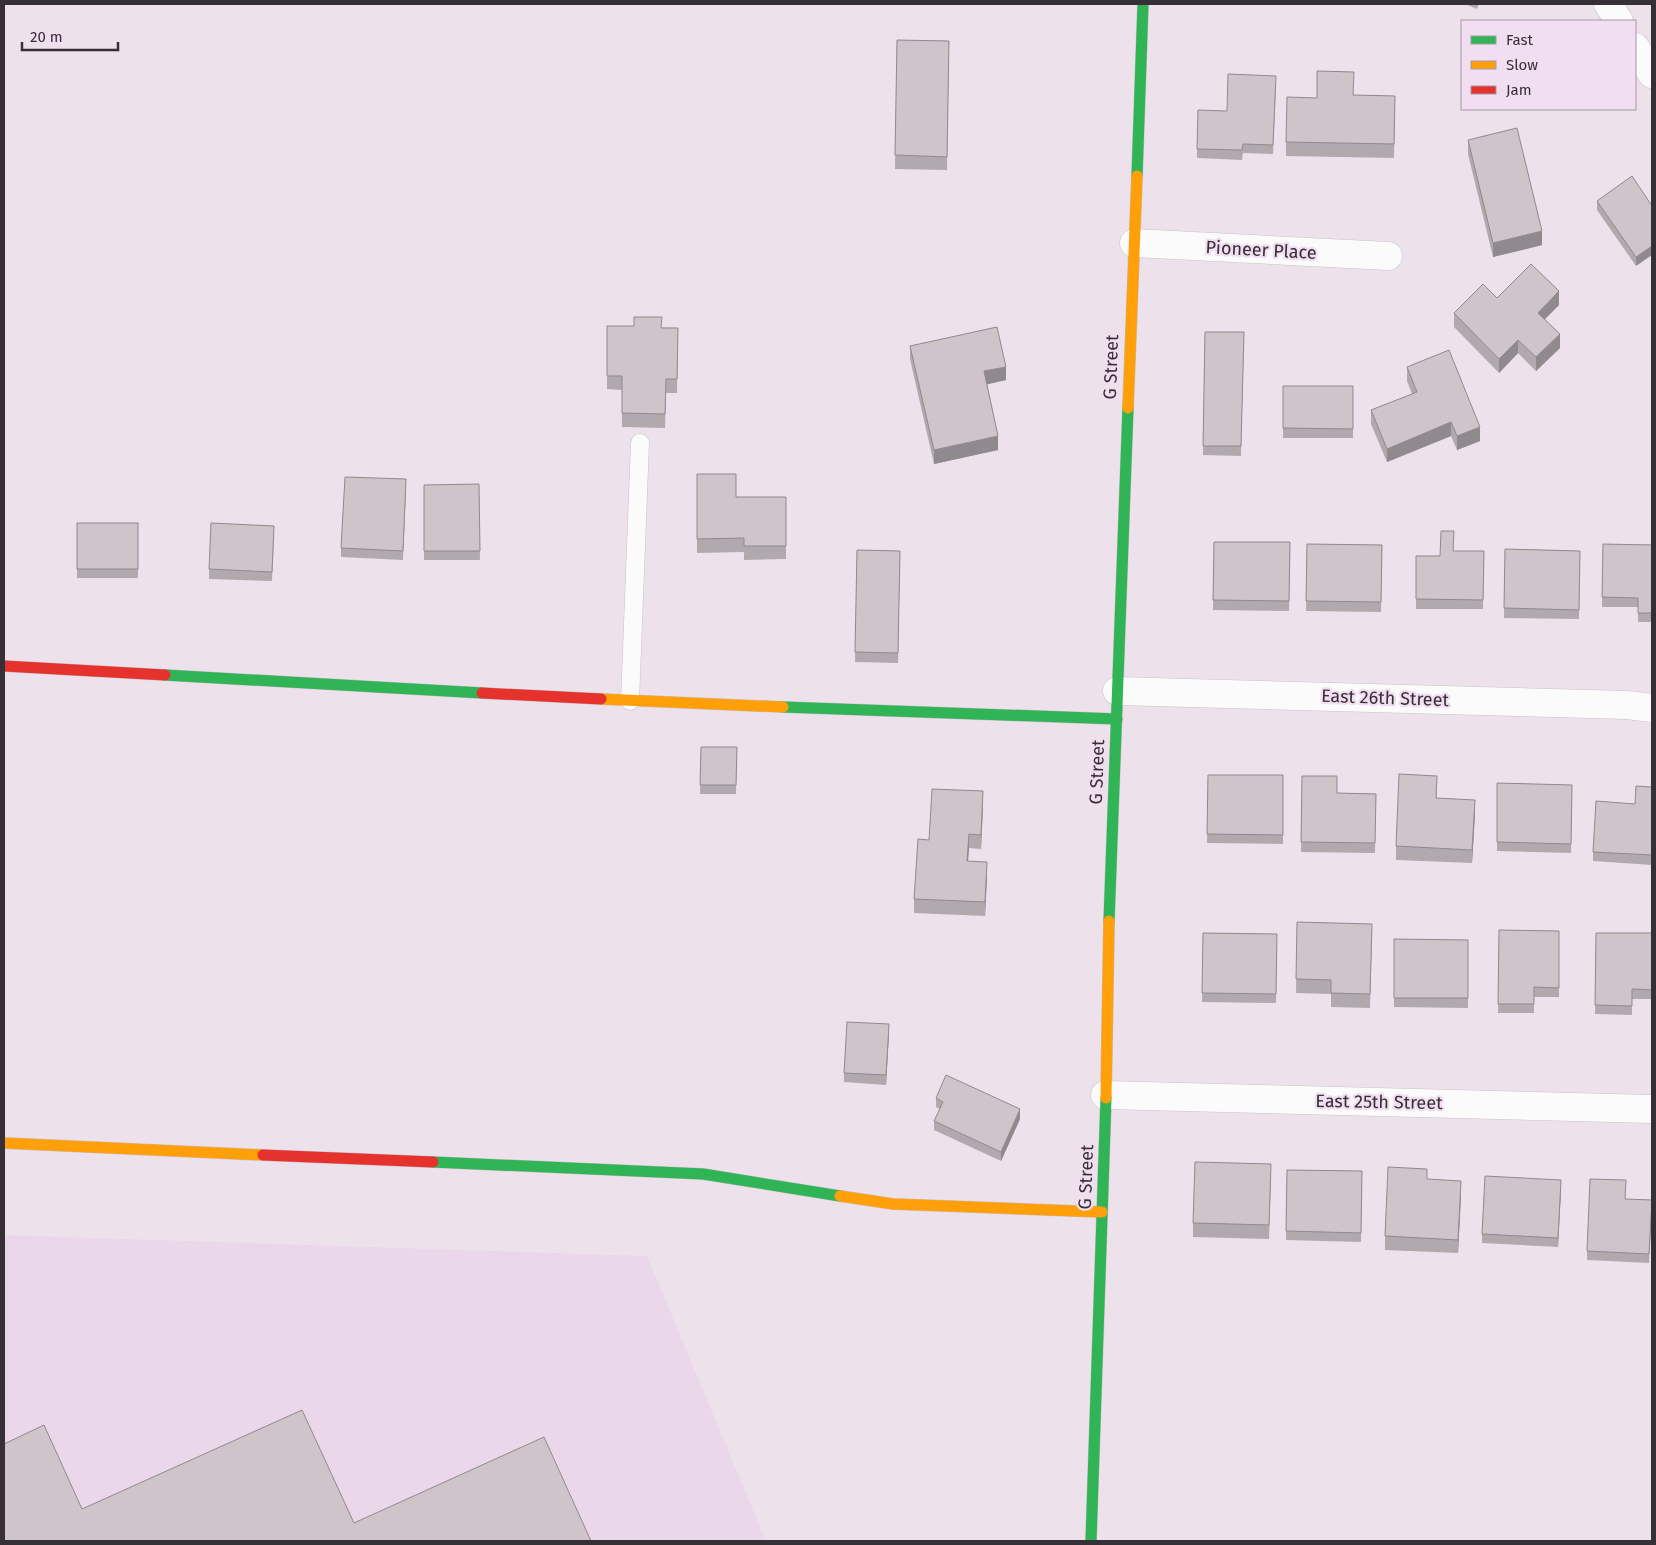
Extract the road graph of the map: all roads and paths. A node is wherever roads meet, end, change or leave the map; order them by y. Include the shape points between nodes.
1 (1143, 4) edge
2 (1608, 4) edge
3 (1618, 20) edge
4 (1636, 48) edge
5 (1652, 74) edge
6 (1134, 244) junction
7 (1388, 256) dead end
8 (640, 443) dead end
9 (4, 666) edge
10 (1117, 691) junction
11 (630, 701) junction
12 (1652, 708) edge
13 (1116, 719) junction
14 (1105, 1095) junction
15 (1652, 1109) edge
16 (4, 1144) edge
17 (1102, 1212) junction
18 (1091, 1541) edge

1 - 6 street, G Street
2 - 3 street
4 - 5 street
6 - 7 street, Pioneer Place
6 - 10 street, G Street
8 - 11 lane
9 - 11 street
10 - 12 street, East 26th Street
10 - 13 street, G Street
11 - 13 street
13 - 14 street, G Street
14 - 15 street, East 25th Street
14 - 17 street, G Street
16 - 17 street via 703,1174 893,1204
17 - 18 street, G Street

